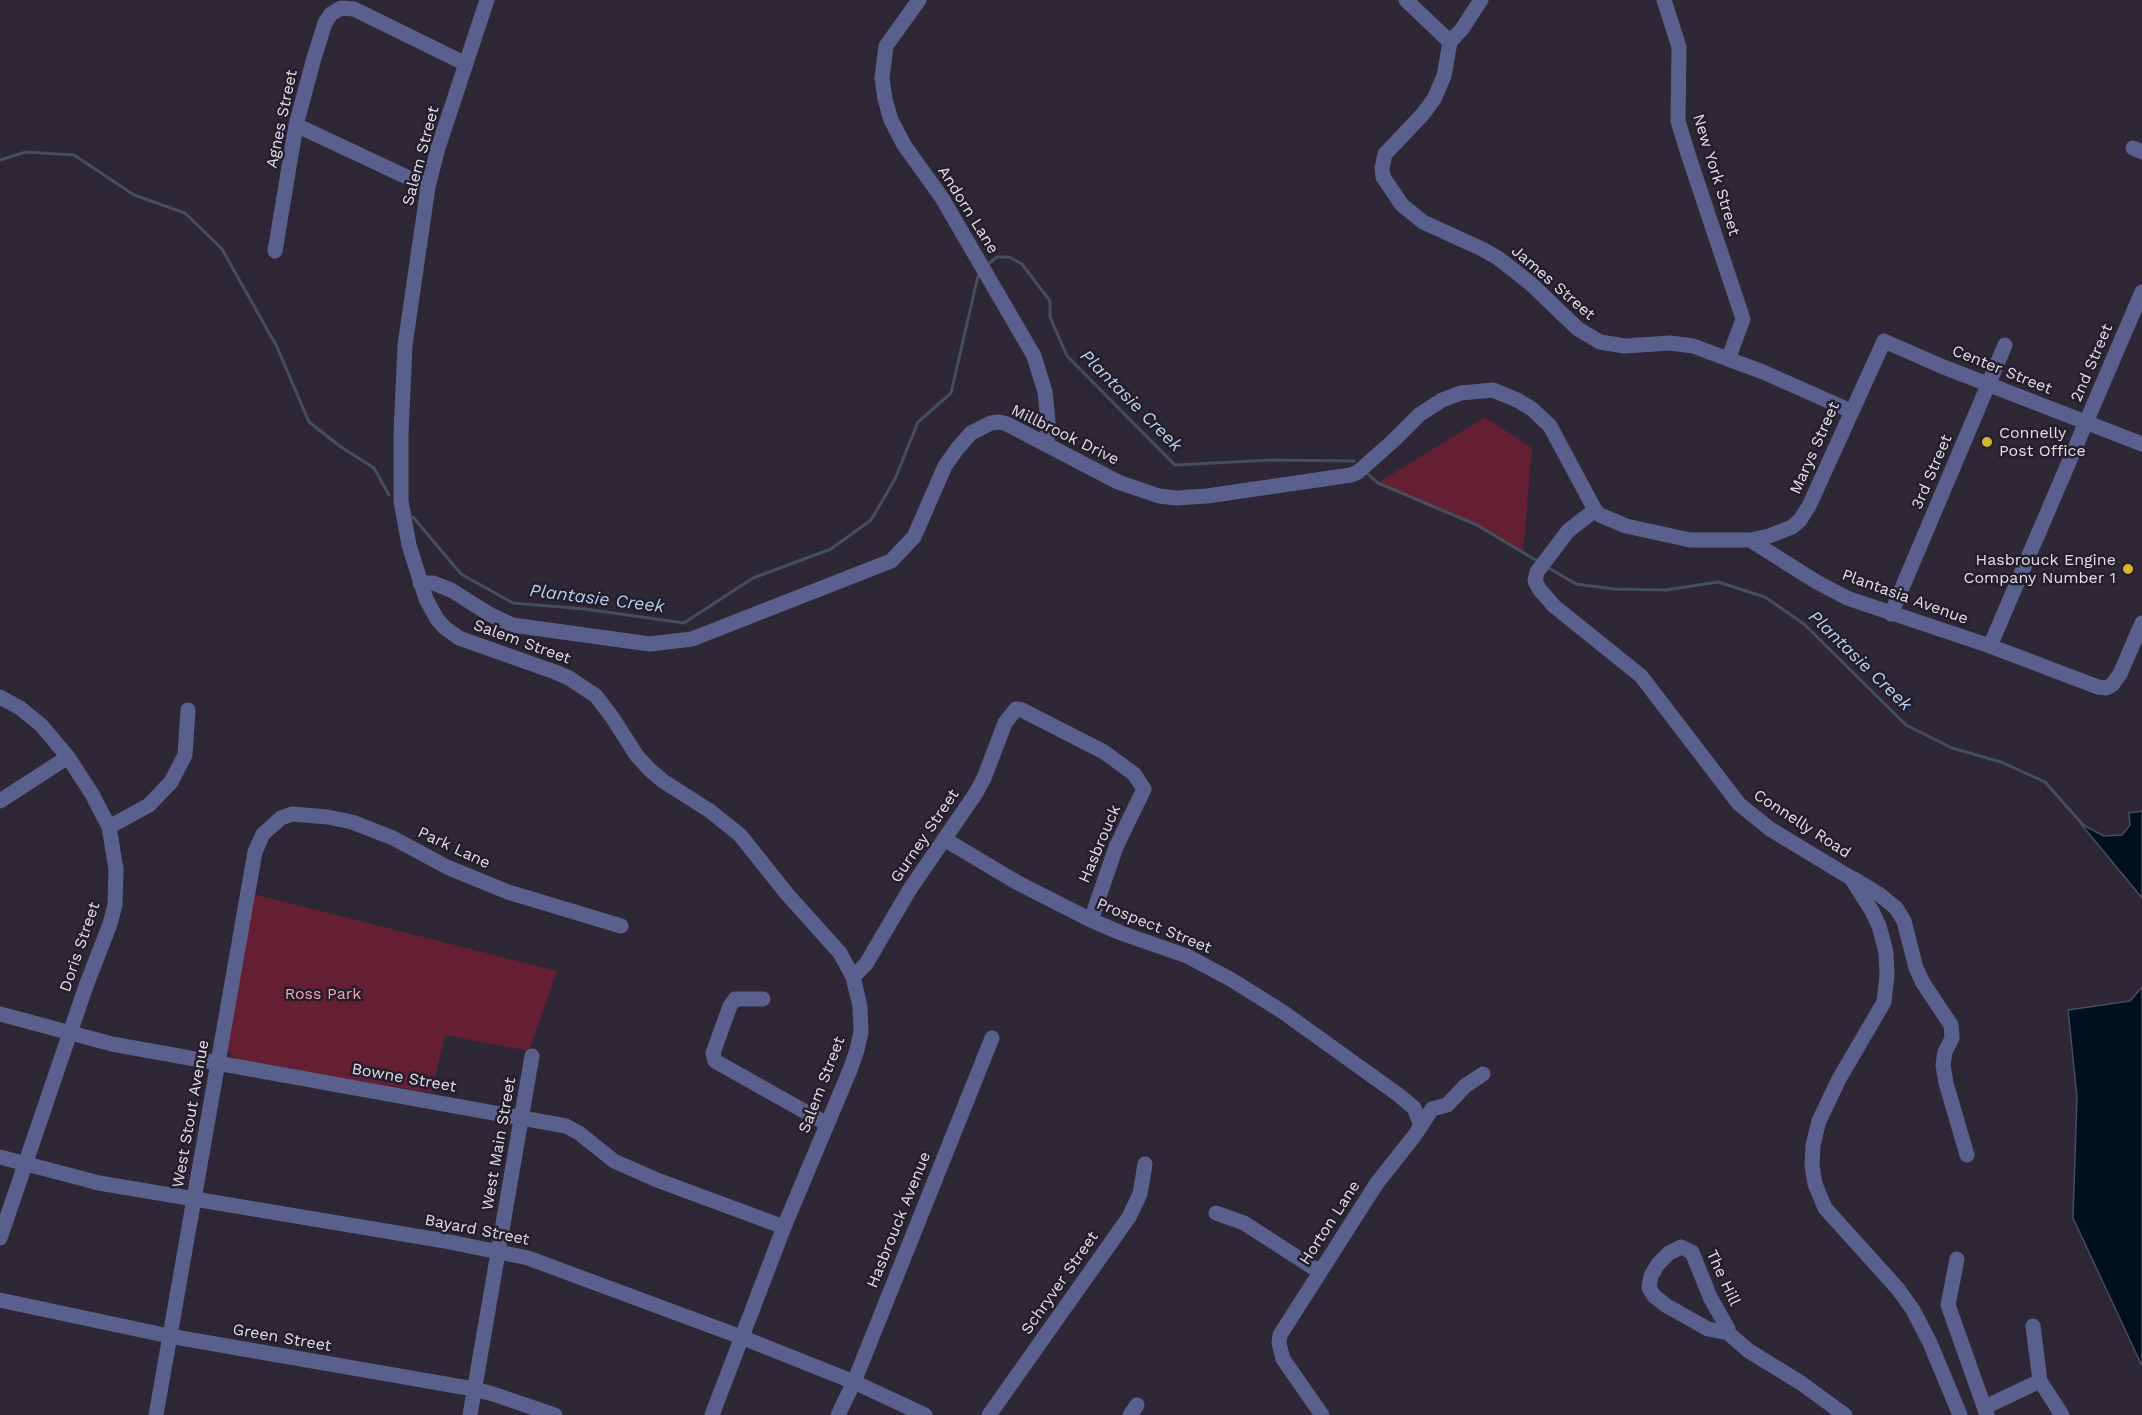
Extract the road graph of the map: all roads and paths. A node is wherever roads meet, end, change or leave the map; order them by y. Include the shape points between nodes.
1 (487, 0) edge
2 (920, 0) edge
3 (1406, 0) edge
4 (1481, 0) edge
5 (1664, 0) edge
6 (1450, 42) junction
7 (466, 64) junction
8 (296, 125) junction
9 (428, 187) junction
10 (275, 251) dead end
11 (2142, 292) edge
12 (1884, 341) joint
13 (2005, 345) dead end
14 (1729, 357) junction
15 (1989, 384) junction
16 (1851, 411) junction
17 (2086, 422) junction
18 (1047, 444) junction
19 (2142, 444) edge
20 (1595, 510) junction
21 (1750, 540) junction
22 (420, 583) junction
23 (1892, 614) junction
24 (2142, 623) edge
25 (1990, 646) junction
26 (0, 697) edge
27 (188, 710) dead end
28 (68, 757) junction
29 (1143, 784) joint
30 (0, 801) edge
31 (273, 824) joint
32 (109, 827) junction
33 (944, 839) junction
34 (1851, 878) junction
35 (1091, 920) junction
36 (621, 926) dead end
37 (853, 977) junction
38 (764, 999) dead end
39 (0, 1014) edge
40 (70, 1033) junction
41 (992, 1038) dead end
42 (532, 1056) dead end
43 (218, 1062) junction
44 (1483, 1074) dead end
45 (522, 1117) junction
46 (827, 1124) junction
47 (1419, 1128) junction
48 (1967, 1155) dead end
49 (0, 1156) edge
50 (25, 1164) junction
51 (1145, 1164) dead end
52 (193, 1200) junction
53 (1216, 1213) dead end
54 (784, 1227) junction
55 (0, 1238) edge
56 (499, 1252) junction
57 (1957, 1258) dead end
58 (1320, 1272) junction
59 (0, 1300) edge
60 (2033, 1326) dead end
61 (1728, 1333) junction
62 (169, 1336) junction
63 (741, 1337) junction
64 (2040, 1381) junction
65 (854, 1382) junction
66 (474, 1389) junction
67 (1986, 1411) edge
68 (156, 1415) edge
69 (470, 1415) edge
70 (555, 1415) edge
71 (712, 1415) edge
72 (838, 1415) edge
73 (925, 1415) edge
74 (988, 1415) edge
75 (1322, 1415) edge
76 (1845, 1415) edge
77 (1960, 1415) edge
78 (2062, 1415) edge

1 - 7 street, Salem Street
2 - 18 street, Andorn Lane via 886,46 882,78 891,120 942,198 1034,356 1045,392
3 - 6 street
4 - 6 street, James Street
5 - 14 street, New York Street via 1679,48 1678,121 1743,319
6 - 14 street, James Street via 1444,76 1434,99 1385,154 1383,177 1402,205 1423,222 1497,258 1578,329 1600,342 1625,346 1682,344
7 - 8 street, Agnes Street via 366,14 341,8 326,23
7 - 9 street, Salem Street
8 - 9 street
8 - 10 street, Agnes Street
9 - 22 street, Salem Street via 405,345 401,434 401,501
11 - 17 street, 2nd Street
12 - 15 street, Center Street
12 - 16 street, Marys Street
13 - 15 street, 3rd Street
14 - 16 street, James Street
15 - 17 street, Center Street
15 - 23 street, 3rd Street
16 - 21 street, Marys Street via 1800,520 1792,527
17 - 19 street, Center Street
17 - 25 street, 2nd Street
18 - 20 street, Millbrook Drive via 1118,482 1159,496 1207,496 1351,475 1442,400 1461,393 1494,390 1532,409 1550,426
18 - 22 street, Millbrook Drive via 999,422 980,427 945,466 914,537 891,561 692,639 650,644 512,624 451,590
20 - 21 street via 1626,526 1664,536
20 - 34 street, Connelly Road via 1555,546 1537,572 1539,590 1641,676 1739,804 1770,829
21 - 23 street, Plantasia Avenue via 1847,598
22 - 37 street, Salem Street via 437,619 459,638 555,672 596,696 650,770 740,835 840,953
23 - 25 street, Plantasia Avenue
24 - 25 street, Plantasia Avenue via 2120,674 2106,688
26 - 28 street, Doris Street via 41,725
27 - 32 street via 185,755 171,782 148,805
28 - 30 street
28 - 32 street, Doris Street
29 - 33 street, Gurney Street via 1104,752 1016,709 1005,723 976,794
29 - 35 street, Hasbrouck via 1144,793 1125,825
31 - 36 street, Park Lane via 292,814 352,822 508,892
31 - 43 street, West Stout Avenue via 258,841 255,852
32 - 40 street, Doris Street via 116,869 115,905
33 - 35 street, Prospect Street via 1018,884
33 - 37 street, Gurney Street via 866,964
34 - 48 street via 1896,908 1904,921 1923,983 1951,1025 1952,1038 1943,1065
34 - 77 street, Connelly Road via 1872,911 1886,952 1884,1002 1819,1121 1813,1145 1815,1184 1825,1208 1913,1310
35 - 47 street, Prospect Street via 1202,963 1283,1012 1407,1102 1414,1108
37 - 46 street, Salem Street via 861,1032
38 - 46 street via 735,999 713,1053 714,1061
39 - 40 street, Bowne Street
40 - 43 street, Bowne Street
40 - 50 street, Doris Street
41 - 65 street, Hasbrouck Avenue
42 - 45 street, West Main Street
43 - 45 street, Bowne Street
43 - 52 street, West Stout Avenue
44 - 47 street, Horton Lane via 1447,1105 1432,1109
45 - 54 street, Bowne Street via 566,1126 614,1161
45 - 56 street, West Main Street
46 - 54 street, Salem Street
47 - 58 street, Horton Lane via 1377,1183
49 - 50 street, Bayard Street
50 - 52 street, Bayard Street via 99,1183
50 - 55 street, Doris Street
51 - 74 street, Schryver Street via 1140,1194 1129,1217
52 - 56 street, Bayard Street
52 - 62 street, West Stout Avenue
53 - 58 street via 1244,1223
54 - 63 street, Salem Street
56 - 63 street, Bayard Street via 572,1273
56 - 66 street, West Main Street
57 - 67 street via 1948,1305
58 - 75 street, Horton Lane via 1284,1326 1279,1343 1283,1359
59 - 62 street, Green Street
60 - 64 street
61 - 61 street, The Hill via 1708,1329 1654,1296 1649,1288 1651,1276 1669,1253 1681,1247 1692,1252
61 - 76 street, The Hill
62 - 66 street, Green Street
62 - 68 street, West Stout Avenue
63 - 65 street, Bayard Street
63 - 71 street, Salem Street
64 - 67 street
64 - 78 street
65 - 72 street, Hasbrouck Avenue
65 - 73 street, Bayard Street
66 - 69 street, West Main Street
66 - 70 street, Green Street

